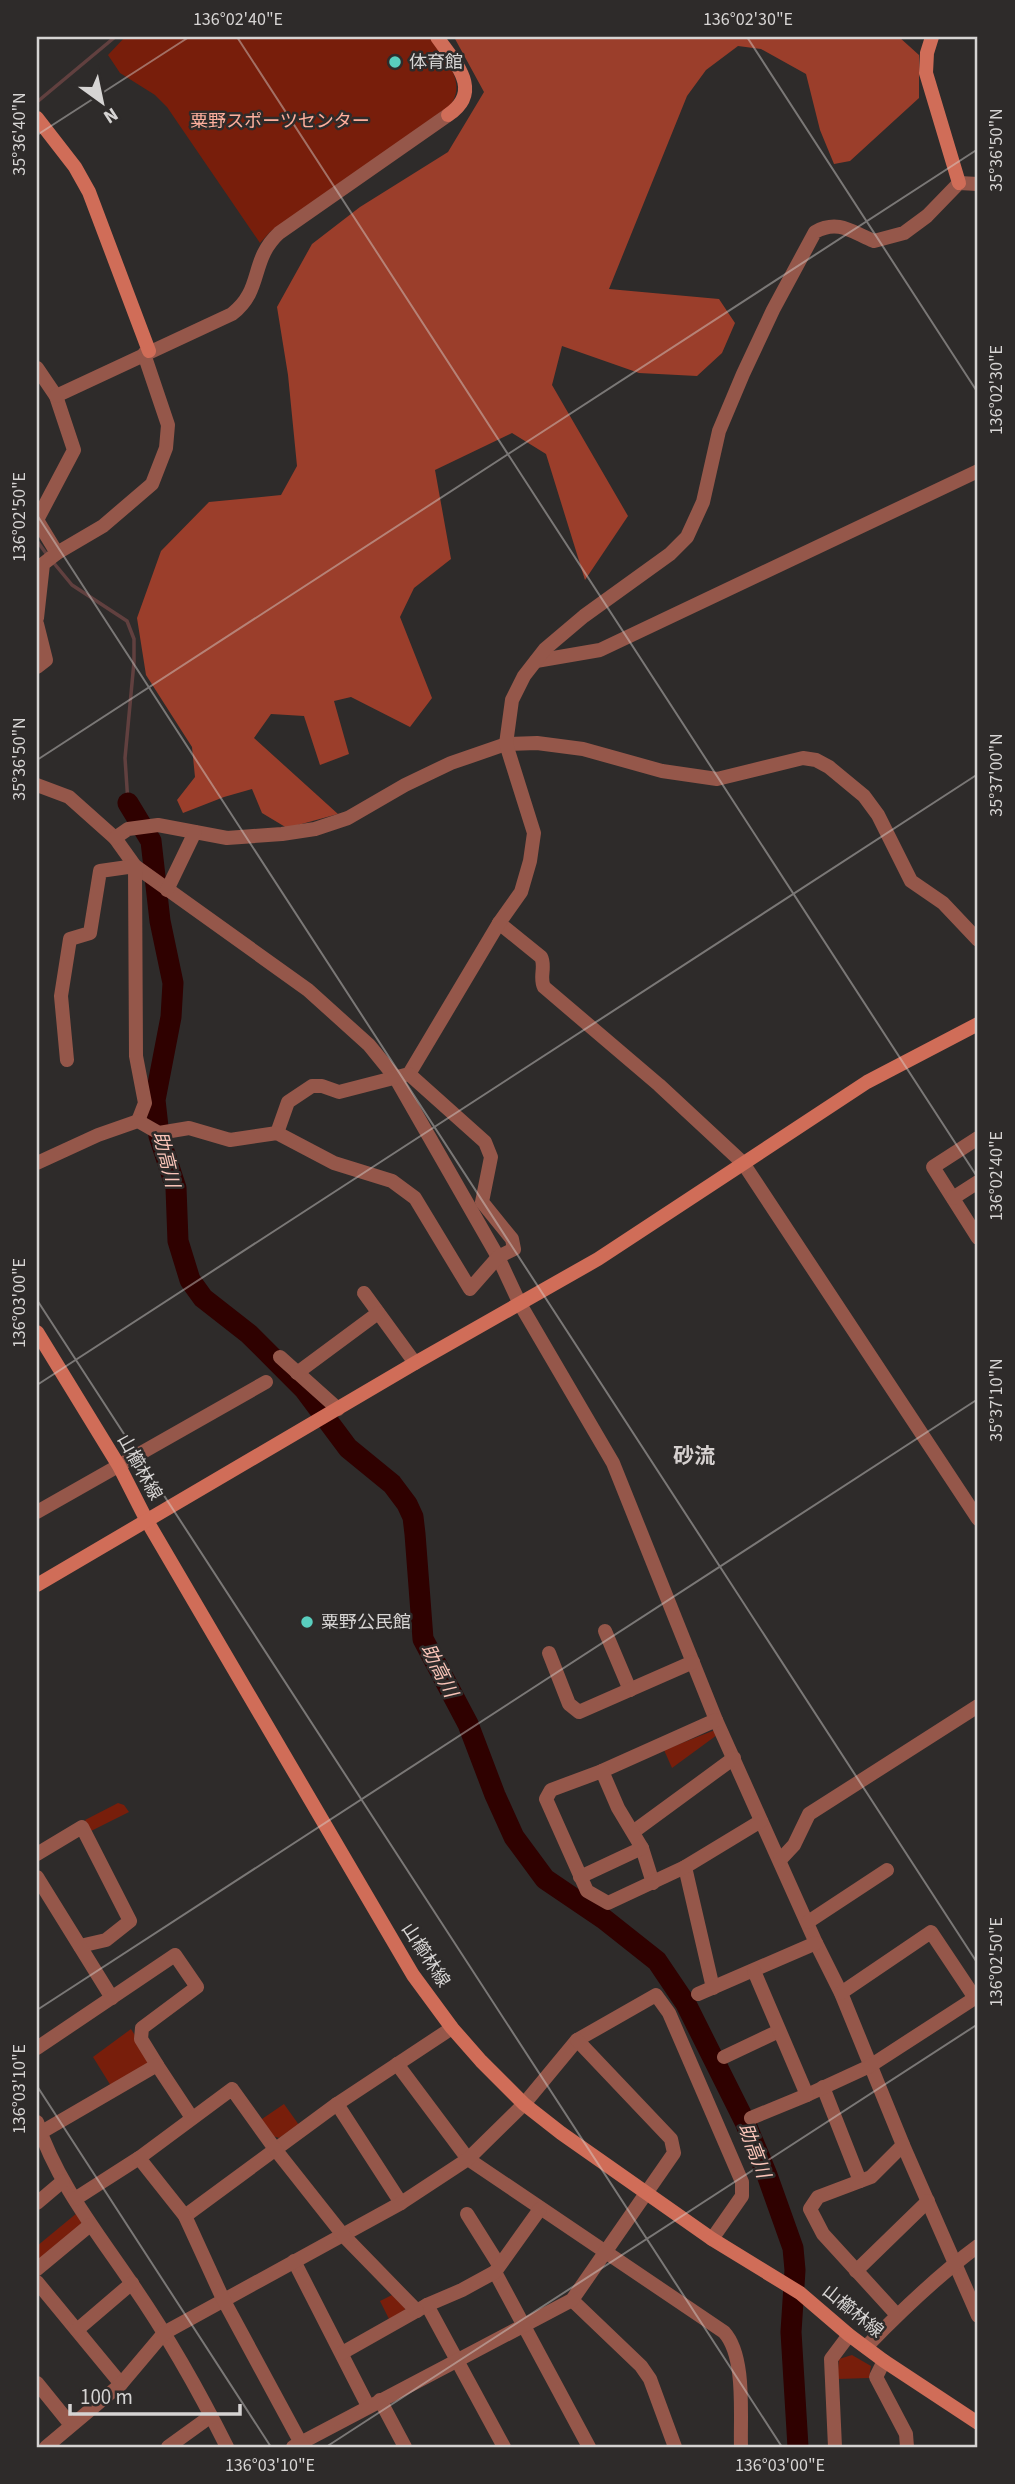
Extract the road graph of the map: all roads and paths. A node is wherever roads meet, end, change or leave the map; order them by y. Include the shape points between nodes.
1 (437, 37) edge
2 (932, 37) edge
3 (37, 118) edge
4 (959, 183) junction
5 (978, 186) edge
6 (146, 352) junction
7 (37, 368) edge
8 (56, 396) junction
9 (978, 471) edge
10 (57, 553) junction
11 (40, 559) edge
12 (37, 618) edge
13 (37, 624) edge
14 (536, 661) junction
15 (37, 667) edge
16 (506, 744) junction
17 (37, 785) edge
18 (195, 832) junction
19 (115, 838) junction
20 (135, 866) junction
21 (167, 890) junction
22 (499, 923) junction
23 (978, 940) edge
24 (978, 1024) edge
25 (66, 1060) dead end
26 (402, 1075) junction
27 (138, 1121) junction
28 (277, 1133) junction
29 (978, 1138) edge
30 (37, 1163) edge
31 (743, 1163) junction
32 (978, 1182) edge
33 (953, 1198) junction
34 (978, 1238) edge
35 (498, 1257) junction
36 (364, 1293) dead end
37 (520, 1304) junction
38 (378, 1312) junction
39 (37, 1332) edge
40 (280, 1357) dead end
41 (415, 1363) junction
42 (297, 1373) junction
43 (266, 1382) dead end
44 (335, 1411) junction
45 (119, 1466) junction
46 (37, 1512) edge
47 (978, 1519) edge
48 (147, 1521) junction
49 (37, 1585) edge
50 (605, 1631) dead end
51 (549, 1653) dead end
52 (693, 1662) junction
53 (630, 1690) junction
54 (978, 1706) edge
55 (716, 1720) junction
56 (734, 1758) junction
57 (602, 1771) junction
58 (761, 1821) junction
59 (633, 1832) junction
60 (642, 1848) junction
61 (37, 1854) edge
62 (780, 1860) junction
63 (685, 1867) junction
64 (887, 1870) dead end
65 (37, 1877) edge
66 (580, 1877) junction
67 (653, 1883) junction
68 (42, 1898) edge
69 (808, 1922) junction
70 (816, 1943) junction
71 (80, 1946) junction
72 (754, 1971) junction
73 (713, 1988) junction
74 (841, 1993) junction
75 (698, 1994) dead end
76 (976, 1997) edge
77 (112, 1998) junction
78 (452, 2028) junction
79 (779, 2031) junction
80 (577, 2040) junction
81 (37, 2048) edge
82 (724, 2057) dead end
83 (397, 2064) junction
84 (157, 2065) junction
85 (870, 2066) junction
86 (823, 2087) junction
87 (807, 2095) junction
88 (337, 2104) junction
89 (524, 2104) junction
90 (192, 2118) junction
91 (751, 2118) dead end
92 (39, 2128) edge
93 (903, 2146) junction
94 (275, 2149) junction
95 (139, 2158) junction
96 (468, 2159) junction
97 (63, 2181) junction
98 (860, 2181) junction
99 (647, 2193) junction
100 (75, 2199) junction
101 (928, 2201) junction
102 (37, 2203) edge
103 (401, 2203) junction
104 (540, 2209) junction
105 (467, 2214) dead end
106 (185, 2216) junction
107 (90, 2225) junction
108 (344, 2235) junction
109 (712, 2239) junction
110 (978, 2246) edge
111 (606, 2254) junction
112 (294, 2261) junction
113 (955, 2263) junction
114 (497, 2268) junction
115 (37, 2269) edge
116 (856, 2272) junction
117 (37, 2281) edge
118 (132, 2283) junction
119 (223, 2299) junction
120 (572, 2300) junction
121 (422, 2308) junction
122 (897, 2315) junction
123 (978, 2316) edge
124 (525, 2325) junction
125 (77, 2330) junction
126 (164, 2333) junction
127 (849, 2335) junction
128 (866, 2347) junction
129 (342, 2353) junction
130 (459, 2360) junction
131 (884, 2361) junction
132 (37, 2383) edge
133 (121, 2384) junction
134 (374, 2403) junction
135 (211, 2416) junction
136 (978, 2423) edge
137 (71, 2425) junction
138 (299, 2446) edge
139 (46, 2447) edge
140 (168, 2447) edge
141 (227, 2447) edge
142 (405, 2447) edge
143 (504, 2447) edge
144 (589, 2447) edge
145 (675, 2447) edge
146 (734, 2447) edge
147 (741, 2447) edge
148 (835, 2447) edge
149 (907, 2447) edge

1 - 6 street via 467,85 463,102 279,233 265,248 252,291 239,308
2 - 4 street via 926,73
3 - 6 street via 89,192
4 - 5 street
4 - 14 street via 904,233 874,242 839,226 827,225 815,232 773,310 719,431 703,502 687,537 584,616
6 - 8 street
6 - 10 street via 168,425 166,448 152,484 103,526
7 - 8 street
8 - 10 street via 74,450 37,520
9 - 14 street via 600,650
10 - 11 street
11 - 12 street
13 - 15 street via 46,660
14 - 16 street via 512,700
16 - 18 street via 451,763 348,818 315,829 227,838
16 - 22 street via 534,833 521,892
16 - 23 street via 583,749 662,771 717,779 803,758 816,760 864,796 911,881 943,903
17 - 19 street via 69,797
18 - 19 street via 158,825 128,829
18 - 21 street
19 - 20 street
20 - 21 street
20 - 25 street via 100,871 90,933 70,939 61,996
20 - 27 street via 136,1056 145,1103
21 - 26 street via 308,990
22 - 26 street
22 - 31 street via 542,959 544,987
24 - 31 street via 867,1082
26 - 28 street via 339,1092 312,1086 288,1102
26 - 35 street
26 - 35 street via 489,1149 482,1202 514,1246
27 - 28 street via 159,1133 189,1128 230,1140
27 - 30 street
28 - 35 street via 334,1163 392,1181 415,1198 470,1289
29 - 33 street via 933,1167
31 - 37 street via 598,1259
31 - 47 street
32 - 33 street
33 - 34 street
35 - 37 street
36 - 38 street
37 - 41 street
37 - 52 street via 612,1463
38 - 41 street
38 - 42 street
39 - 45 street, 山櫛林線
40 - 42 street
41 - 44 street
42 - 44 street
43 - 45 street
44 - 48 street
45 - 46 street
45 - 48 street, 山櫛林線
48 - 49 street
48 - 78 street, 山櫛林線 via 413,1975
50 - 53 street
51 - 53 street via 569,1703 579,1712
52 - 53 street
52 - 55 street
54 - 62 street via 809,1814
55 - 56 street
55 - 57 street
56 - 58 street
56 - 59 street
57 - 59 street
57 - 66 street via 551,1790 546,1799
58 - 62 street
58 - 63 street
59 - 60 street
60 - 66 street
60 - 67 street
61 - 71 street via 82,1827 130,1921 106,1940
62 - 69 street
63 - 67 street
63 - 73 street
64 - 69 street
65 - 68 street
66 - 67 street via 587,1891 608,1903
68 - 71 street
69 - 70 street
70 - 72 street
70 - 74 street
71 - 77 street
72 - 73 street
72 - 79 street
73 - 75 street
74 - 76 street via 931,1932
74 - 85 street
76 - 85 street
77 - 81 street
77 - 84 street via 175,1955 197,1987 142,2028 141,2039
78 - 83 street
78 - 89 street, 山櫛林線
79 - 82 street
79 - 87 street
80 - 89 street
80 - 99 street via 671,2139 674,2153
80 - 109 street via 656,1995 669,2013 743,2182 742,2196
83 - 88 street
83 - 96 street
84 - 90 street
84 - 92 street
85 - 86 street
85 - 93 street
86 - 87 street
86 - 98 street
87 - 91 street
88 - 94 street
88 - 103 street
89 - 96 street
89 - 99 street, 山櫛林線
90 - 94 street via 232,2089
90 - 95 street
92 - 97 street
93 - 98 street via 871,2177
93 - 101 street
94 - 106 street
94 - 108 street
95 - 100 street
95 - 106 street
96 - 103 street
96 - 104 street
97 - 100 street
97 - 102 street
98 - 116 street via 818,2197 810,2209 823,2234
99 - 109 street, 山櫛林線
99 - 111 street
100 - 107 street
101 - 113 street
101 - 116 street
103 - 108 street
104 - 111 street
104 - 114 street
105 - 114 street
106 - 119 street
107 - 115 street
107 - 118 street
108 - 112 street
108 - 121 street
109 - 127 street, 山櫛林線 via 800,2293
110 - 113 street
111 - 120 street
111 - 147 street via 718,2326 730,2339 738,2370
112 - 119 street
112 - 129 street
113 - 122 street
113 - 123 street
114 - 121 street
114 - 124 street
116 - 122 street
117 - 125 street
118 - 125 street
118 - 126 street
119 - 126 street
119 - 138 street
120 - 124 street
120 - 145 street via 641,2366
121 - 129 street
121 - 130 street
122 - 128 street
124 - 130 street
124 - 144 street
125 - 133 street
126 - 133 street
126 - 135 street
127 - 128 street, 山櫛林線
127 - 148 street via 831,2359
128 - 131 street, 山櫛林線
129 - 134 street
130 - 134 street
130 - 143 street
131 - 136 street, 山櫛林線
131 - 149 street via 876,2377 906,2434
132 - 137 street
133 - 137 street
134 - 138 street
134 - 142 street
135 - 140 street
135 - 141 street
137 - 139 street
146 - 147 street

